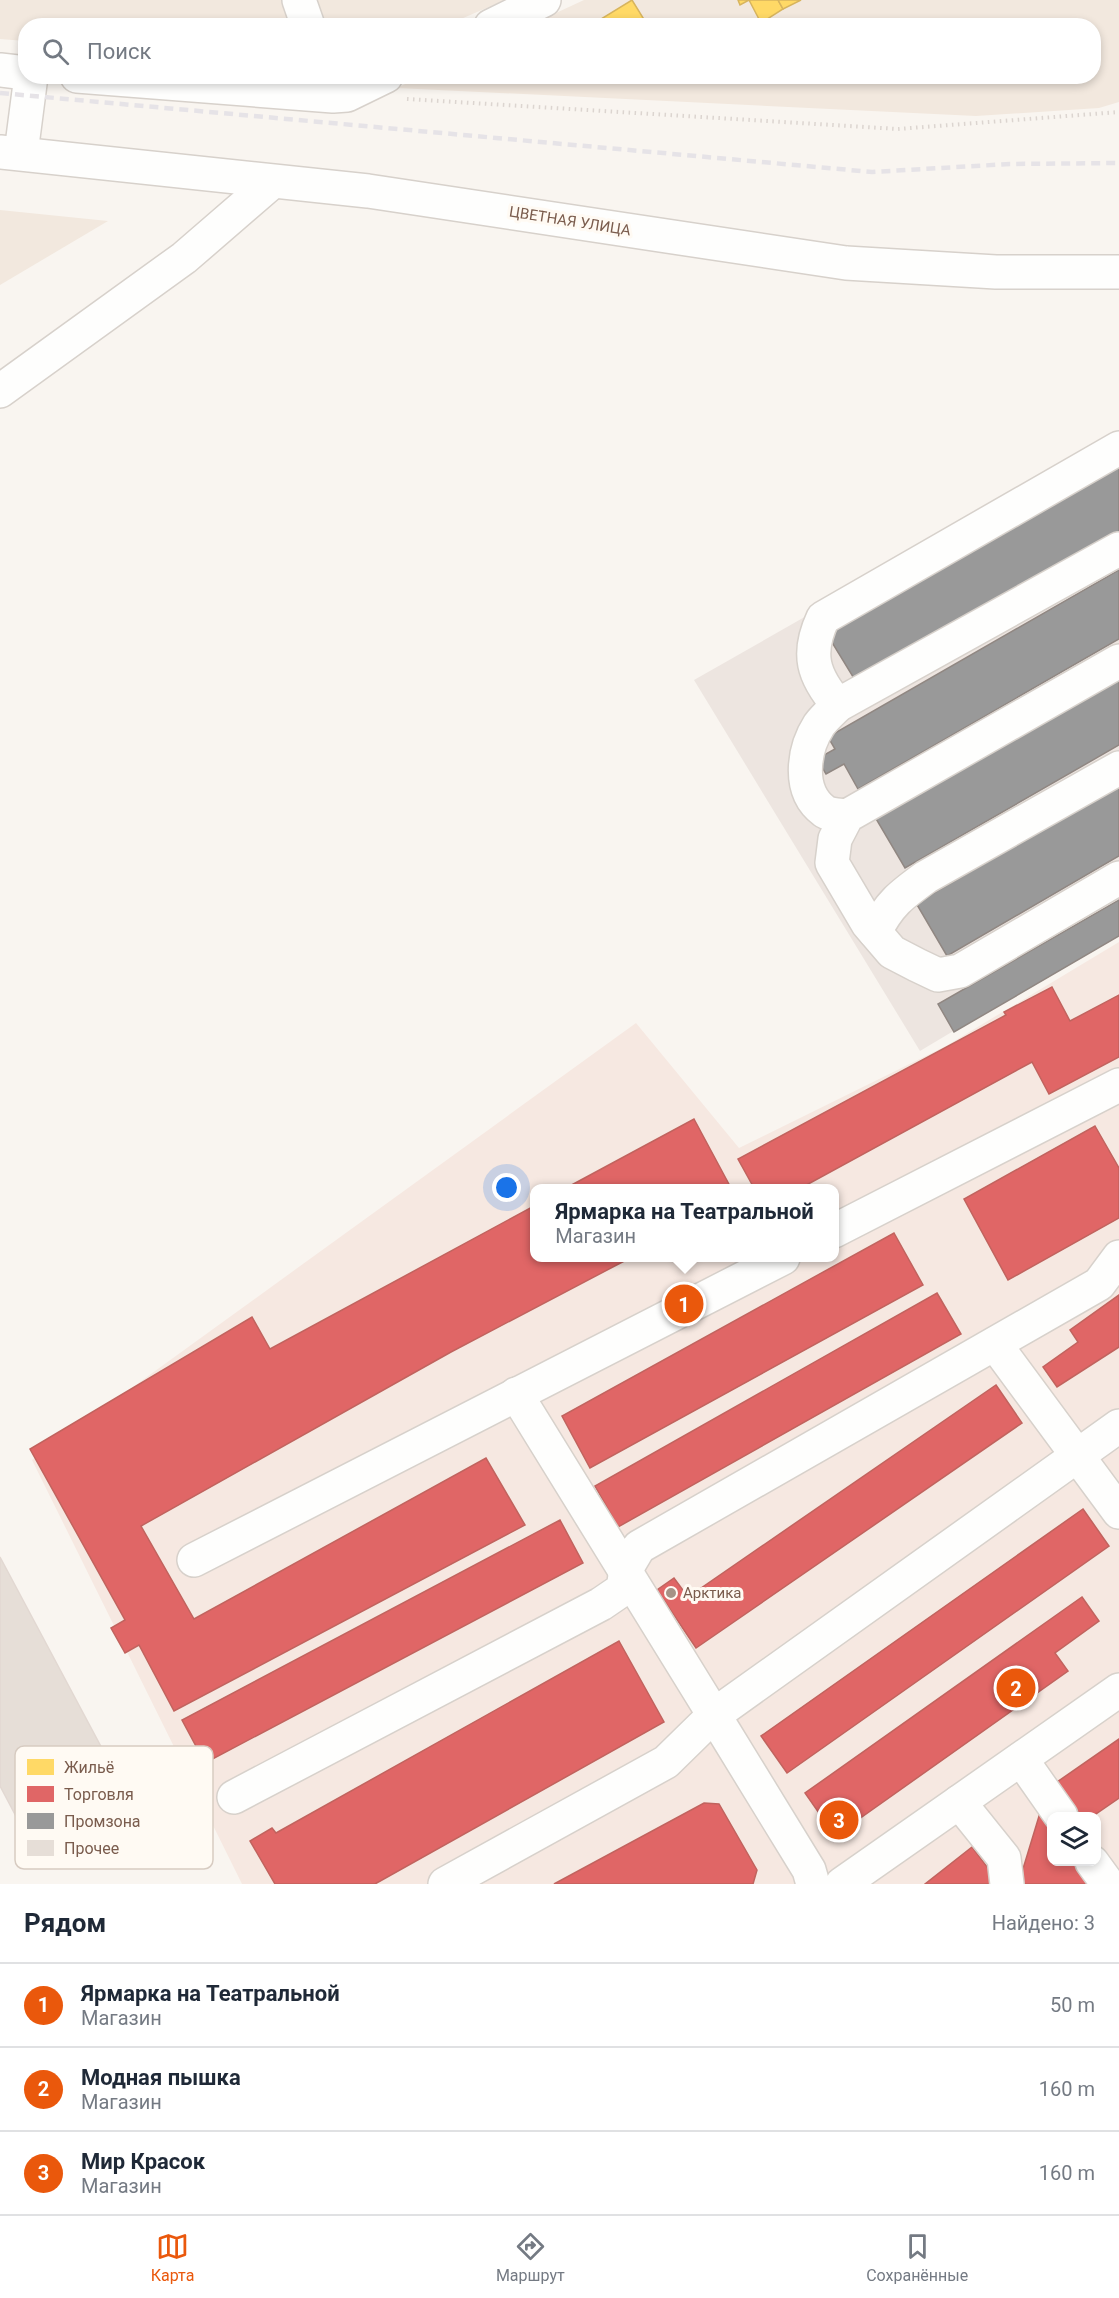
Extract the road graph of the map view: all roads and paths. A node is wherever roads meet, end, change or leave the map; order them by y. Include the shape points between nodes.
1 (300, 0) edge
2 (544, 0) edge
3 (306, 18) edge
4 (507, 18) edge
5 (0, 70) edge
6 (18, 72) edge
7 (29, 84) edge
8 (236, 84) edge
9 (391, 87) edge
10 (336, 89) edge
11 (1119, 112) edge
12 (10, 152) edge
13 (273, 182) junction
14 (1119, 272) edge
15 (0, 391) edge
16 (1119, 448) edge
17 (1119, 549) edge
18 (1119, 661) edge
19 (838, 705) junction
20 (1119, 768) edge
21 (847, 816) junction
22 (1119, 878) edge
23 (875, 932) junction
24 (1119, 1085) edge
25 (839, 1228) edge
26 (1119, 1257) edge
27 (773, 1262) edge
28 (995, 1344) junction
29 (516, 1394) junction
30 (1119, 1426) edge
31 (1077, 1455) junction
32 (1119, 1512) edge
33 (194, 1560) dead end
34 (626, 1569) junction
35 (1119, 1690) edge
36 (714, 1715) junction
37 (1021, 1759) junction
38 (234, 1797) dead end
39 (959, 1802) junction
40 (1058, 1812) edge
41 (1095, 1866) edge
42 (445, 1884) edge
43 (813, 1884) edge
44 (842, 1884) edge
45 (1007, 1884) edge
46 (1108, 1884) edge

1 - 3 street
2 - 4 street
5 - 6 street
7 - 12 street, ЦВЕТНАЯ УЛИЦА
8 - 10 street
9 - 10 street
9 - 11 path via 898,129
12 - 13 street, ЦВЕТНАЯ УЛИЦА
13 - 14 street, ЦВЕТНАЯ УЛИЦА via 368,190 846,263 996,272
13 - 15 street via 184,258
16 - 19 street via 823,618 813,639 816,673
17 - 19 street
18 - 21 street
19 - 21 street via 819,725 809,746 805,769 813,799 825,813
20 - 23 street via 926,877 886,910
21 - 23 street via 836,839 832,863
22 - 23 street via 960,971 938,975 892,952
24 - 25 street
26 - 28 street via 1099,1284
27 - 29 street
28 - 31 street
28 - 34 street via 639,1547
29 - 33 street
29 - 34 street
30 - 31 street
31 - 32 street
31 - 36 street
34 - 36 street
34 - 38 street via 623,1589 600,1604
35 - 37 street
36 - 42 street via 666,1762
36 - 43 street via 809,1870
37 - 39 street
37 - 40 street
39 - 44 street
39 - 45 street via 1004,1858
41 - 46 street

